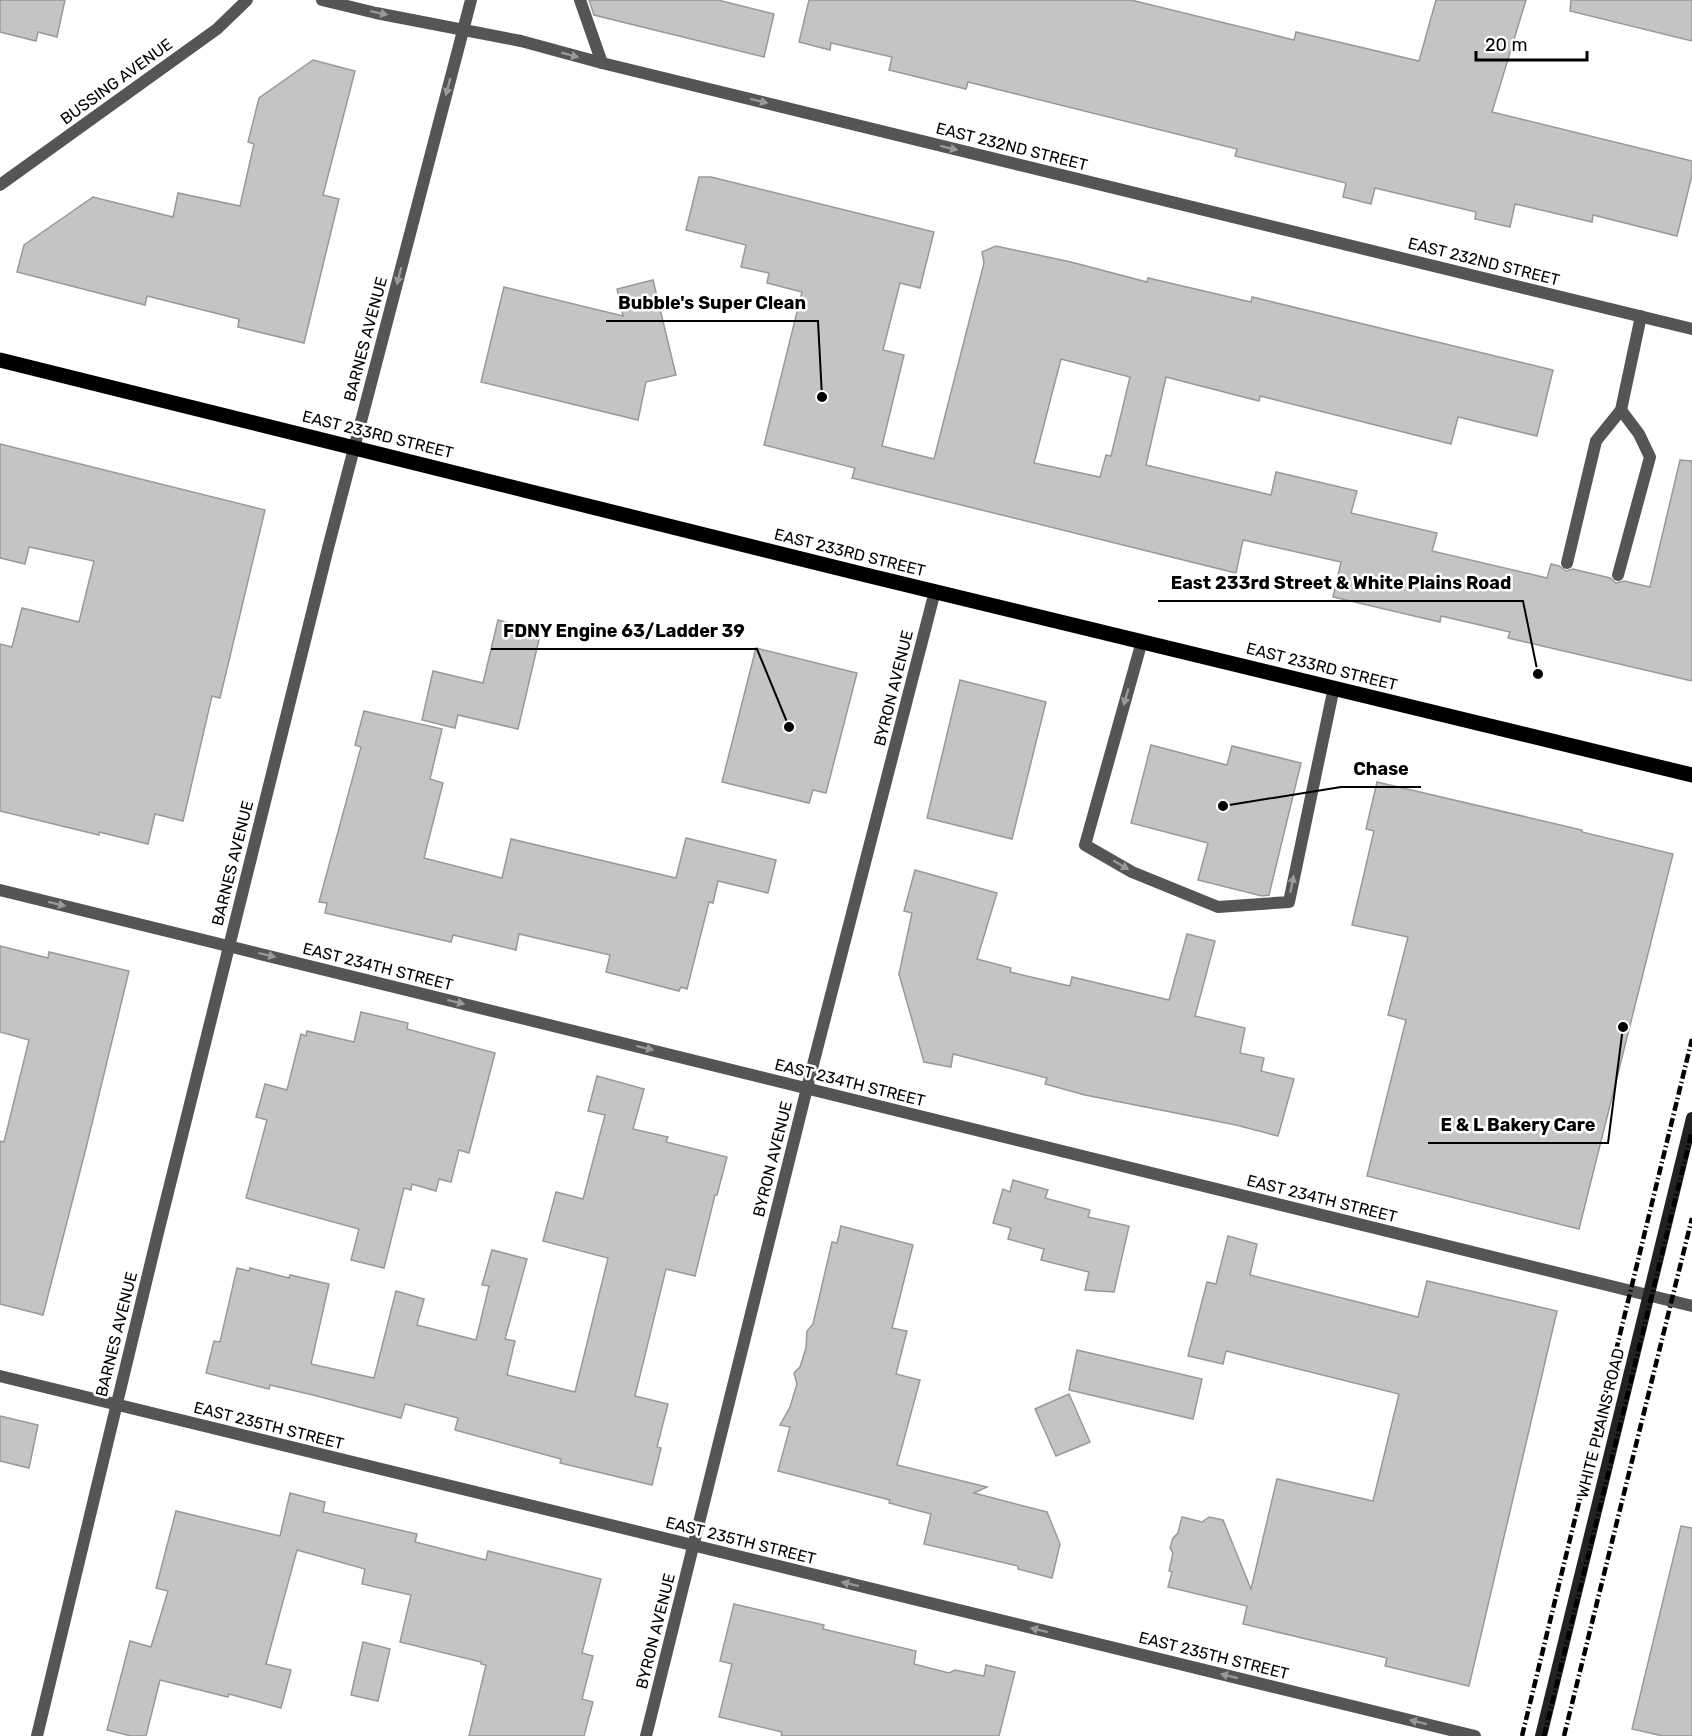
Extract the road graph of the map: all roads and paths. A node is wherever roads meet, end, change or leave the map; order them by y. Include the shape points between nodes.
1 (247, 0) edge
2 (322, 0) edge
3 (471, 0) edge
4 (580, 0) edge
5 (463, 30) junction
6 (602, 63) junction
7 (0, 185) edge
8 (1641, 316) junction
9 (1692, 329) edge
10 (0, 360) edge
11 (1621, 410) junction
12 (354, 447) junction
13 (1567, 563) dead end
14 (1618, 575) dead end
15 (935, 591) junction
16 (1142, 641) junction
17 (1334, 687) junction
18 (1692, 775) edge
19 (0, 890) edge
20 (228, 946) junction
21 (807, 1088) junction
22 (1692, 1118) edge
23 (1648, 1295) junction
24 (1692, 1306) edge
25 (0, 1376) edge
26 (115, 1404) junction
27 (693, 1546) junction
28 (37, 1736) edge
29 (646, 1736) edge
30 (1475, 1736) edge
31 (1541, 1736) edge

1 - 7 street, BUSSING AVENUE via 217,29
2 -> 5 street, EAST 232ND STREET
3 - 5 street, BARNES AVENUE
4 - 6 street
5 -> 6 street, EAST 232ND STREET
5 -> 12 street, BARNES AVENUE
6 -> 8 street, EAST 232ND STREET
8 - 9 street, EAST 232ND STREET
8 - 11 street
10 - 12 main road, EAST 233RD STREET
11 - 13 street via 1596,441
11 - 14 street via 1650,457
12 - 15 main road, EAST 233RD STREET
12 - 20 street, BARNES AVENUE
15 - 16 main road, EAST 233RD STREET
15 - 21 street, BYRON AVENUE
16 - 17 main road, EAST 233RD STREET
16 -> 17 street via 1085,844 1132,872 1218,907 1289,902
17 - 18 main road, EAST 233RD STREET
19 -> 20 street, EAST 234TH STREET
20 -> 21 street, EAST 234TH STREET
20 - 26 street, BARNES AVENUE
21 - 23 street, EAST 234TH STREET
21 - 27 street, BYRON AVENUE
22 - 23 main road, WHITE PLAINS ROAD
23 - 24 street, EAST 234TH STREET
23 - 31 main road, WHITE PLAINS ROAD
25 - 26 street, EAST 235TH STREET
26 - 27 street, EAST 235TH STREET
26 - 28 street, BARNES AVENUE
27 - 29 street, BYRON AVENUE
30 -> 27 street, EAST 235TH STREET

